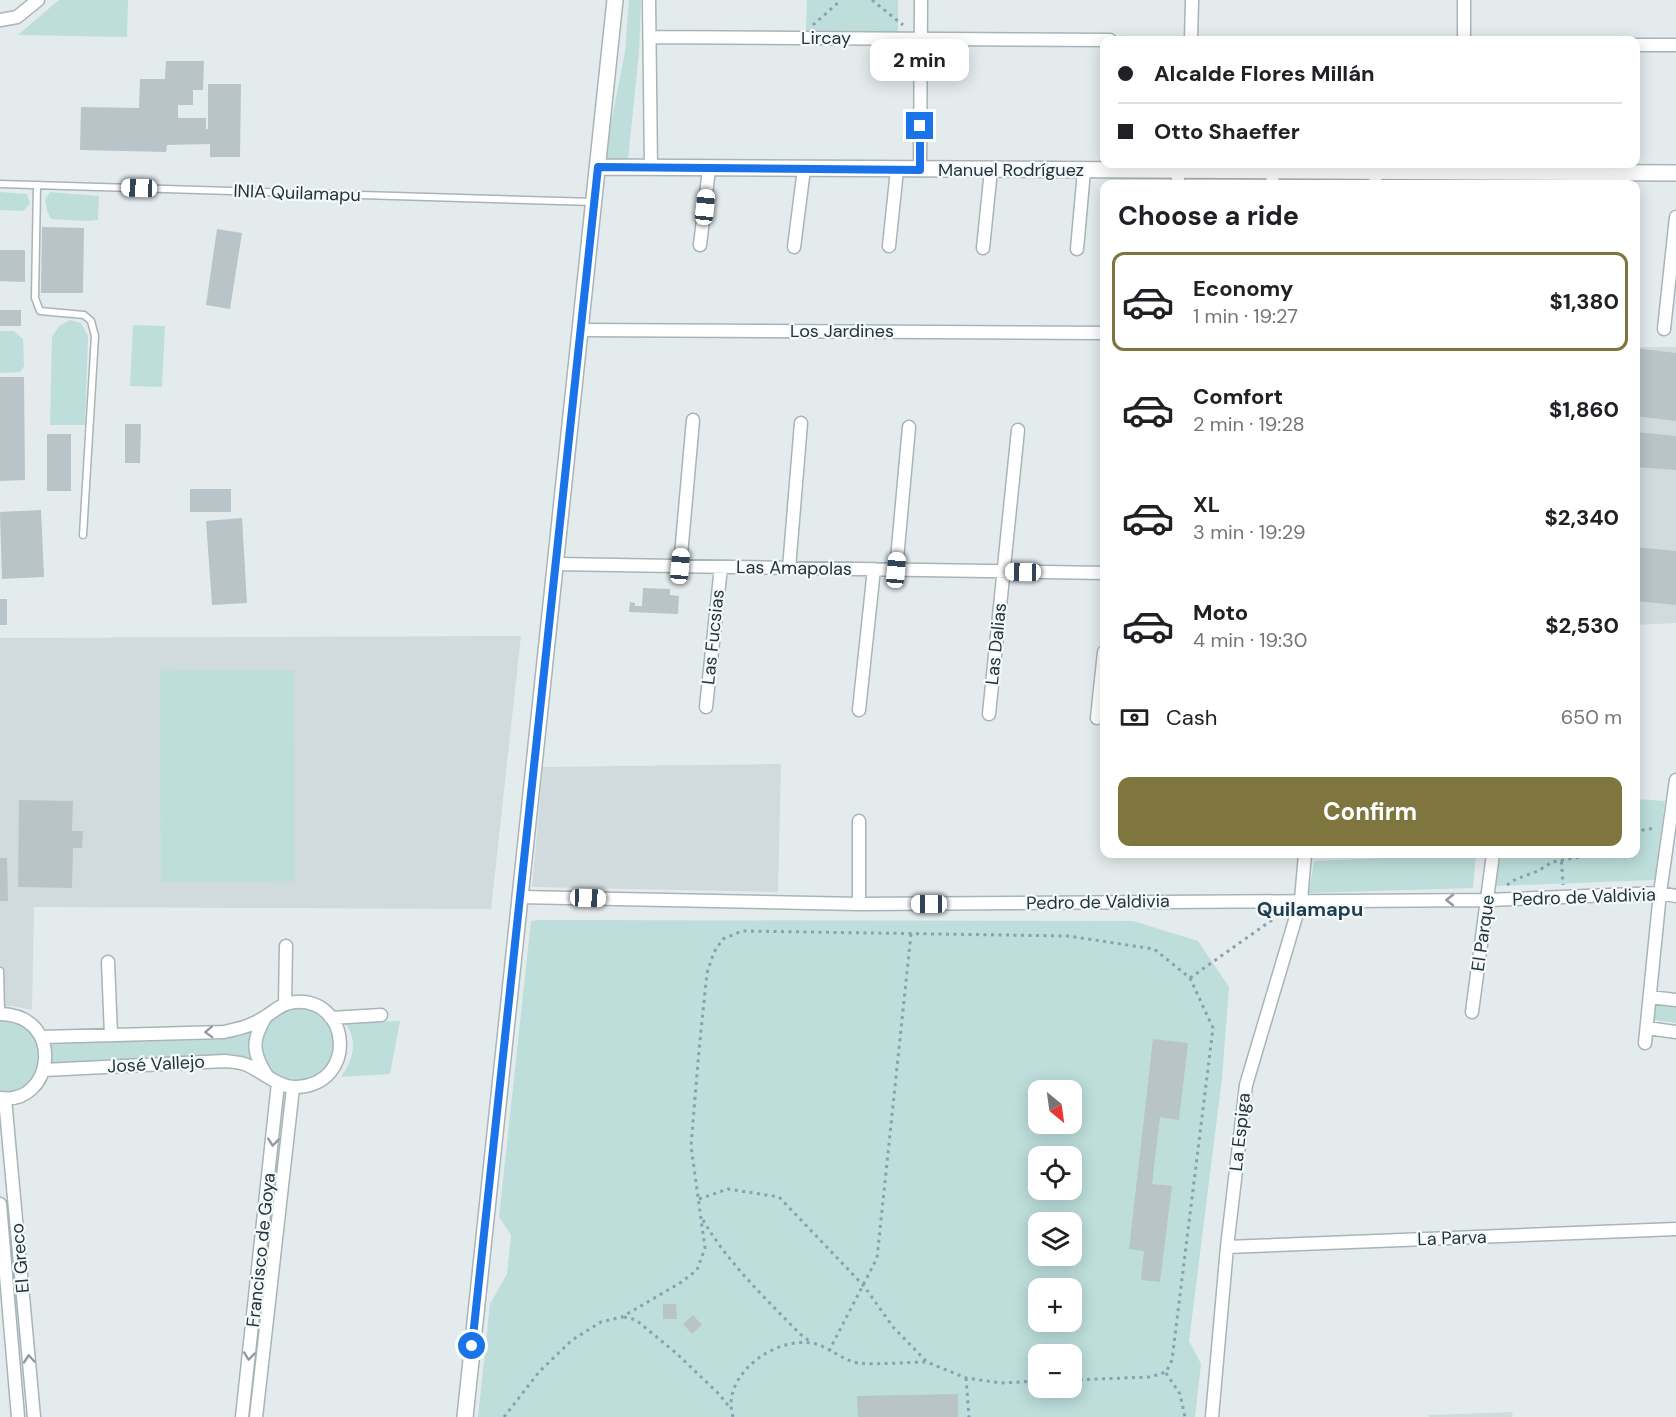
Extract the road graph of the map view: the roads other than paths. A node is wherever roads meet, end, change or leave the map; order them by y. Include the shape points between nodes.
1 (38, 0) edge
2 (615, 0) edge
3 (649, 0) edge
4 (921, 0) edge
5 (1192, 0) edge
6 (1464, 0) edge
7 (0, 20) edge
8 (1191, 36) edge
9 (1464, 36) edge
10 (650, 37) junction
11 (921, 39) junction
12 (1100, 40) edge
13 (1640, 45) edge
14 (1676, 45) edge
15 (598, 167) junction
16 (651, 168) junction
17 (1463, 168) edge
18 (709, 169) junction
19 (804, 169) junction
20 (897, 170) junction
21 (920, 170) junction
22 (991, 170) junction
23 (1084, 171) junction
24 (1184, 173) edge
25 (1676, 173) edge
26 (1272, 178) edge
27 (1376, 178) edge
28 (1569, 179) edge
29 (0, 184) edge
30 (37, 185) junction
31 (594, 202) junction
32 (1676, 217) edge
33 (700, 245) dead end
34 (889, 246) dead end
35 (794, 247) dead end
36 (983, 248) dead end
37 (1077, 249) dead end
38 (1664, 329) dead end
39 (580, 330) junction
40 (1100, 333) edge
41 (693, 420) dead end
42 (801, 423) dead end
43 (909, 427) dead end
44 (1018, 430) dead end
45 (83, 535) dead end
46 (556, 564) junction
47 (680, 566) junction
48 (721, 567) junction
49 (789, 568) junction
50 (874, 569) junction
51 (896, 570) junction
52 (1003, 572) junction
53 (1100, 573) edge
54 (1100, 690) edge
55 (706, 707) dead end
56 (859, 710) dead end
57 (989, 714) dead end
58 (1097, 718) dead end
59 (1676, 780) edge
60 (859, 821) dead end
61 (1305, 858) edge
62 (1493, 858) edge
63 (1660, 893) junction
64 (1676, 896) edge
65 (520, 897) junction
66 (1301, 900) junction
67 (1488, 900) junction
68 (859, 904) junction
69 (286, 946) dead end
70 (108, 962) dead end
71 (0, 971) edge
72 (1650, 997) junction
73 (1676, 1000) edge
74 (285, 1005) junction
75 (1472, 1012) dead end
76 (0, 1013) edge
77 (381, 1015) dead end
78 (265, 1018) junction
79 (331, 1018) junction
80 (1647, 1028) junction
81 (1676, 1032) edge
82 (111, 1035) junction
83 (42, 1037) junction
84 (1645, 1043) dead end
85 (44, 1070) junction
86 (266, 1074) junction
87 (278, 1083) junction
88 (293, 1088) junction
89 (3, 1098) edge
90 (0, 1204) edge
91 (1676, 1229) edge
92 (1227, 1247) junction
93 (18, 1417) edge
94 (34, 1417) edge
95 (242, 1417) edge
96 (256, 1417) edge
97 (465, 1417) edge
98 (1212, 1417) edge

1 - 7 street via 17,17
2 - 15 street
3 - 10 street
4 - 11 street
5 - 8 street
6 - 9 street
10 - 11 street, Lircay
10 - 16 street
11 - 12 street, Lircay
11 - 21 street
13 - 14 street
15 - 16 street, Manuel Rodríguez
15 - 31 street
16 - 18 street, Manuel Rodríguez
17 - 27 street, Manuel Rodríguez
17 - 28 street, Manuel Rodríguez
18 - 19 street, Manuel Rodríguez
18 - 33 street
19 - 20 street, Manuel Rodríguez
19 - 35 street
20 - 21 street, Manuel Rodríguez
20 - 34 street
21 - 22 street, Manuel Rodríguez
22 - 23 street, Manuel Rodríguez
22 - 36 street
23 - 24 street, Manuel Rodríguez
23 - 37 street
24 - 26 street, Manuel Rodríguez
25 - 28 street, Manuel Rodríguez
26 - 27 street, Manuel Rodríguez
29 - 30 lane, INIA Quilamapu
30 - 31 lane, INIA Quilamapu
30 - 45 lane via 35,298 40,311 84,315 91,321 94,336
31 - 39 street
32 - 38 street
39 - 40 street, Los Jardines
39 - 46 street
41 - 47 street
42 - 49 street
43 - 51 street
44 - 52 street, Las Dalias
46 - 47 street, Las Amapolas
46 - 65 street
47 - 48 street, Las Amapolas
48 - 49 street, Las Amapolas
48 - 55 street, Las Fucsias
49 - 50 street, Las Amapolas
50 - 51 street, Las Amapolas
50 - 56 street
51 - 52 street, Las Amapolas
52 - 53 street, Las Amapolas
52 - 57 street, Las Dalias
54 - 58 street
59 - 63 street
60 - 68 street
61 - 66 street, La Espiga
62 - 67 street, El Parque
63 - 64 street, Pedro de Valdivia
63 - 67 street, Pedro de Valdivia
63 - 72 street
65 - 68 street, Pedro de Valdivia
65 - 97 street
67 -> 66 street, Pedro de Valdivia
66 - 68 street, Pedro de Valdivia
66 - 92 street, La Espiga via 1246,1085
67 - 75 street, El Parque
69 - 74 street
70 - 82 street, José Vallejo
71 - 76 lane
72 - 73 street
72 - 80 street
74 - 78 street, José Vallejo
74 - 79 street via 313,1004
76 - 83 street via 25,1019
77 - 79 street
78 -> 82 street, José Vallejo via 224,1032
78 - 86 street via 257,1031 255,1046
79 - 88 street via 338,1028 341,1046 337,1063 326,1077 311,1086
80 - 81 street
80 - 84 street
82 - 83 street, José Vallejo
83 - 85 street
85 - 86 street, José Vallejo via 225,1061 245,1064
85 - 89 street via 29,1090
86 - 87 street, José Vallejo
87 - 88 street, José Vallejo
87 -> 95 street, Francisco de Goya
88 - 96 street, Francisco de Goya
94 -> 89 street, El Greco
90 - 93 street, El Greco
91 - 92 street, La Parva
92 - 98 street, La Espiga

